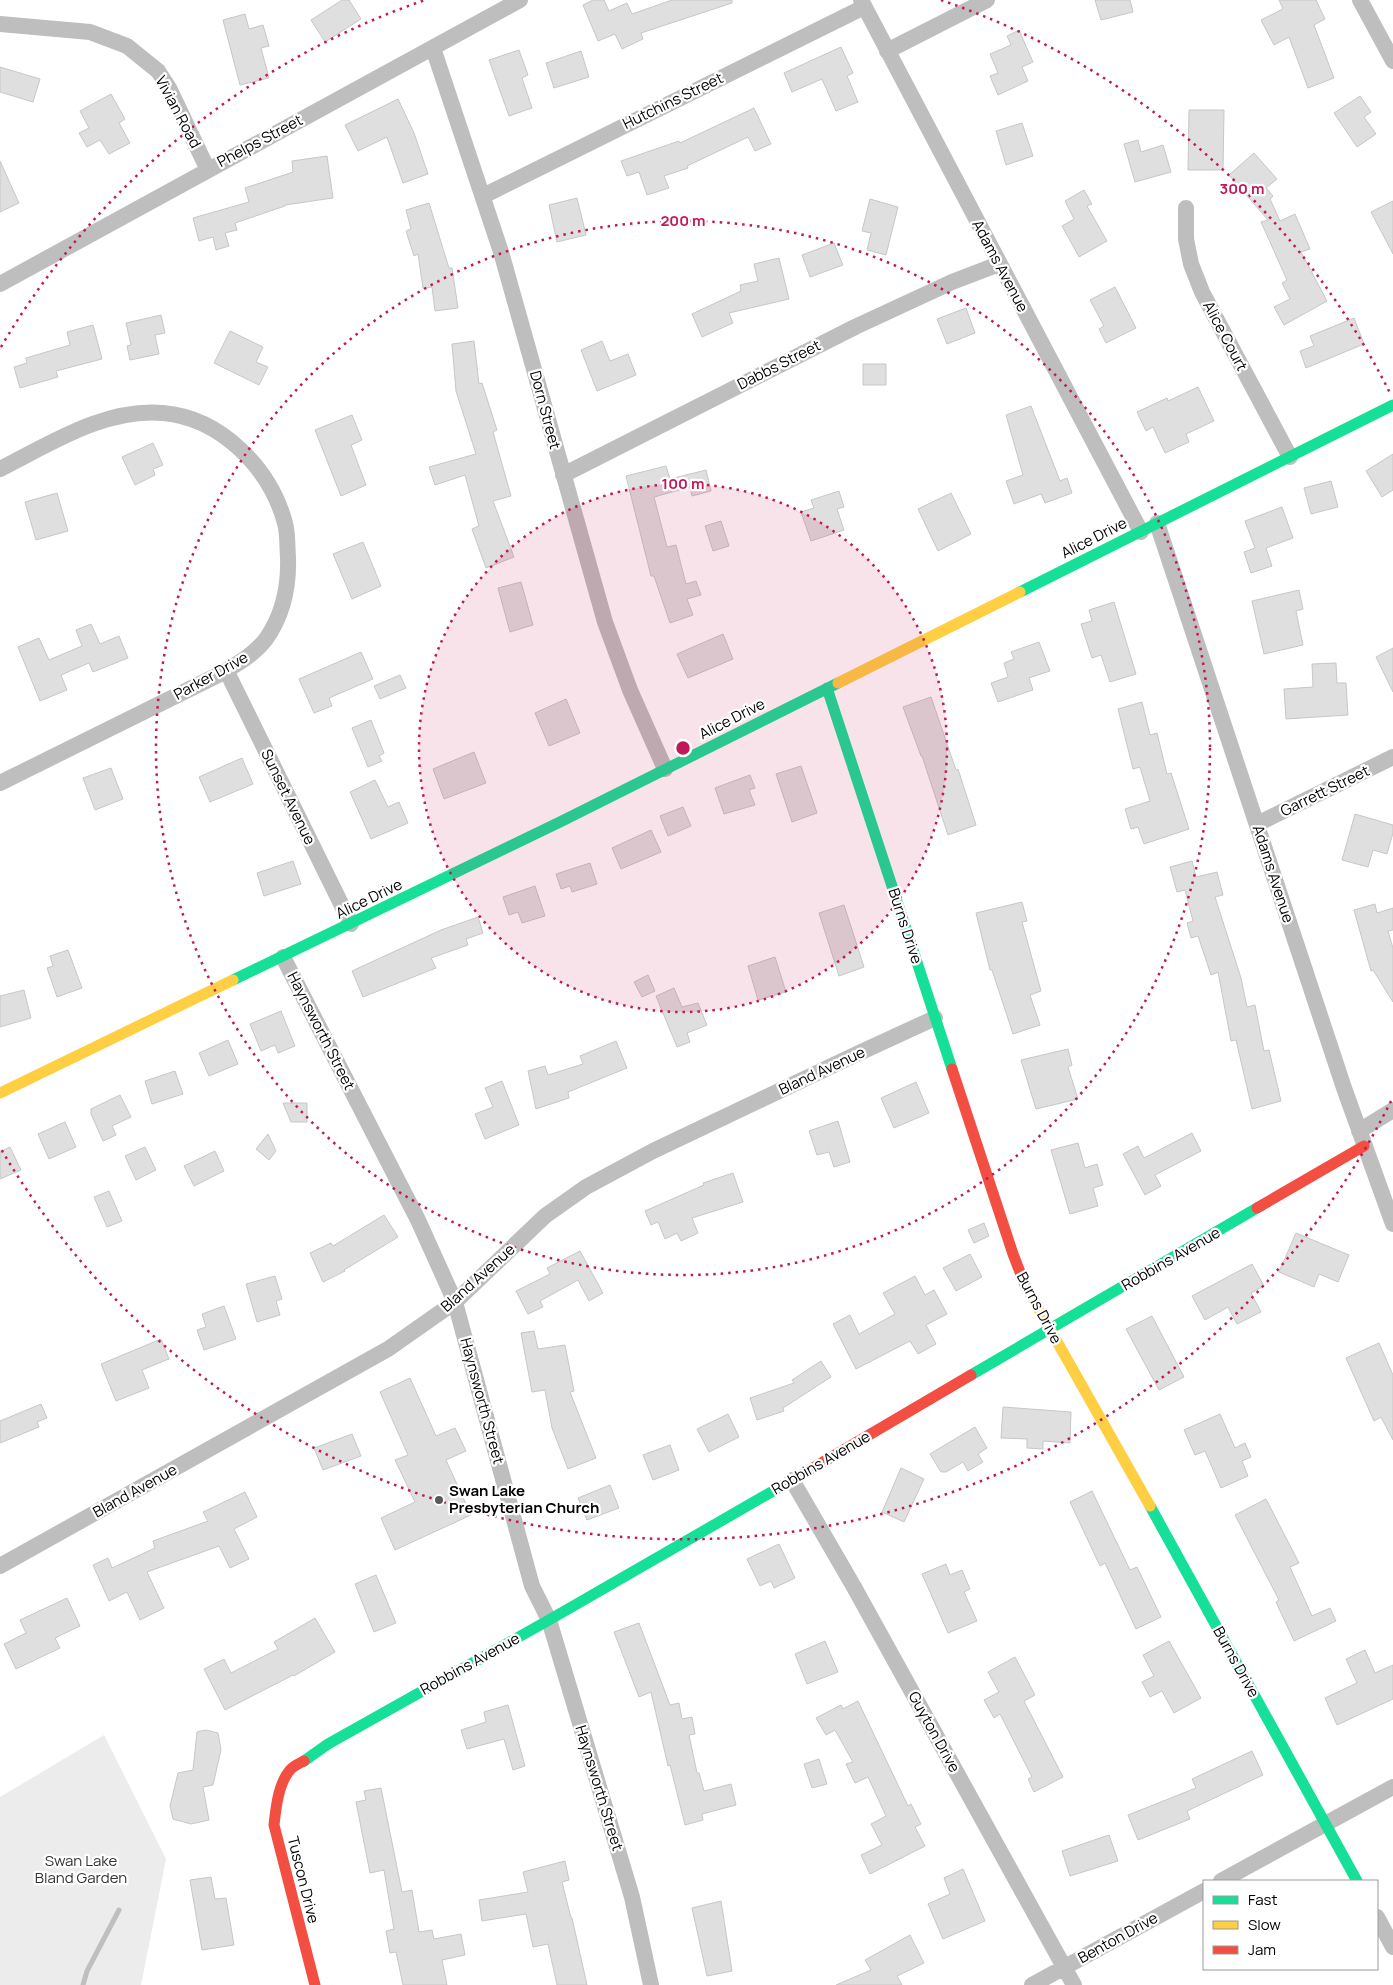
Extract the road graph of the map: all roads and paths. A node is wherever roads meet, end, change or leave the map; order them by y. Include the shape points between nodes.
1 (987, 0) edge
2 (1360, 0) edge
3 (515, 1) edge
4 (862, 3) edge
5 (0, 24) edge
6 (433, 48) junction
7 (887, 51) junction
8 (1393, 61) edge
9 (208, 170) junction
10 (483, 196) junction
11 (1186, 208) dead end
12 (1000, 264) junction
13 (0, 284) edge
14 (1393, 405) edge
15 (1290, 457) junction
16 (0, 469) edge
17 (563, 475) junction
18 (1157, 523) junction
19 (1141, 532) junction
20 (226, 670) junction
21 (827, 688) junction
22 (1393, 757) edge
23 (666, 769) junction
24 (0, 783) edge
25 (1257, 824) junction
26 (351, 924) junction
27 (283, 957) junction
28 (935, 1018) junction
29 (0, 1093) edge
30 (1393, 1110) edge
31 (1361, 1138) junction
32 (1393, 1224) edge
33 (455, 1302) junction
34 (1050, 1330) junction
35 (792, 1480) junction
36 (0, 1566) edge
37 (549, 1620) junction
38 (283, 1783) joint
39 (1393, 1787) edge
40 (1326, 1824) junction
41 (1223, 1880) edge
42 (1356, 1880) edge
43 (1203, 1891) edge
44 (1378, 1919) edge
45 (1393, 1947) edge
46 (1064, 1967) junction
47 (315, 1985) edge
48 (651, 1985) edge
49 (1032, 1985) edge
50 (1074, 1985) edge

1 - 7 street
2 - 8 street
3 - 6 street, Phelps Street
4 - 7 street, Adams Avenue
4 - 10 street, Hutchins Street
5 - 9 street, Vivian Road via 90,32 127,46 158,71
6 - 9 street, Phelps Street
6 - 10 street, Dorn Street
7 - 12 street, Adams Avenue
9 - 13 street, Phelps Street
10 - 17 street, Dorn Street
11 - 15 street, Alice Court via 1186,239 1202,292
12 - 17 street, Dabbs Street via 952,282 855,327
12 - 19 street, Adams Avenue
14 - 15 street, Alice Drive
15 - 18 street, Alice Drive
16 - 20 street, Parker Drive via 83,429 111,418 136,414 163,413 186,418 211,428 243,451 275,496 285,523 288,572 284,603 271,631 248,658
17 - 23 street, Dorn Street via 604,622
18 - 19 street, Alice Drive
18 - 25 street, Adams Avenue
19 - 21 street, Alice Drive
20 - 24 street, Parker Drive
20 - 26 street, Sunset Avenue
21 - 23 street, Alice Drive
21 - 28 street, Burns Drive
22 - 25 street, Garrett Street
23 - 26 street, Alice Drive
25 - 31 street, Adams Avenue
26 - 27 street, Alice Drive
27 - 29 street, Alice Drive
27 - 33 street, Haynsworth Street via 418,1220
28 - 33 street, Bland Avenue via 662,1147 586,1187 545,1216
28 - 34 street, Burns Drive via 1013,1254 1027,1290
30 - 31 street, Robbins Avenue
31 - 32 street, Adams Avenue
31 - 34 street, Robbins Avenue
33 - 36 street, Bland Avenue via 388,1349
33 - 37 street, Haynsworth Street via 532,1586
34 - 35 street, Robbins Avenue
34 - 40 street, Burns Drive
35 - 37 street, Robbins Avenue
35 - 46 street, Guyton Drive
37 - 38 street, Robbins Avenue via 328,1744 290,1770
37 - 48 street, Haynsworth Street via 632,1897
38 - 47 street, Tuscon Drive via 276,1803 274,1826
39 - 40 street
40 - 41 street
40 - 42 street, Burns Drive
43 - 46 street, Benton Drive
44 - 45 street
46 - 49 street, Benton Drive
46 - 50 street, Guyton Drive

